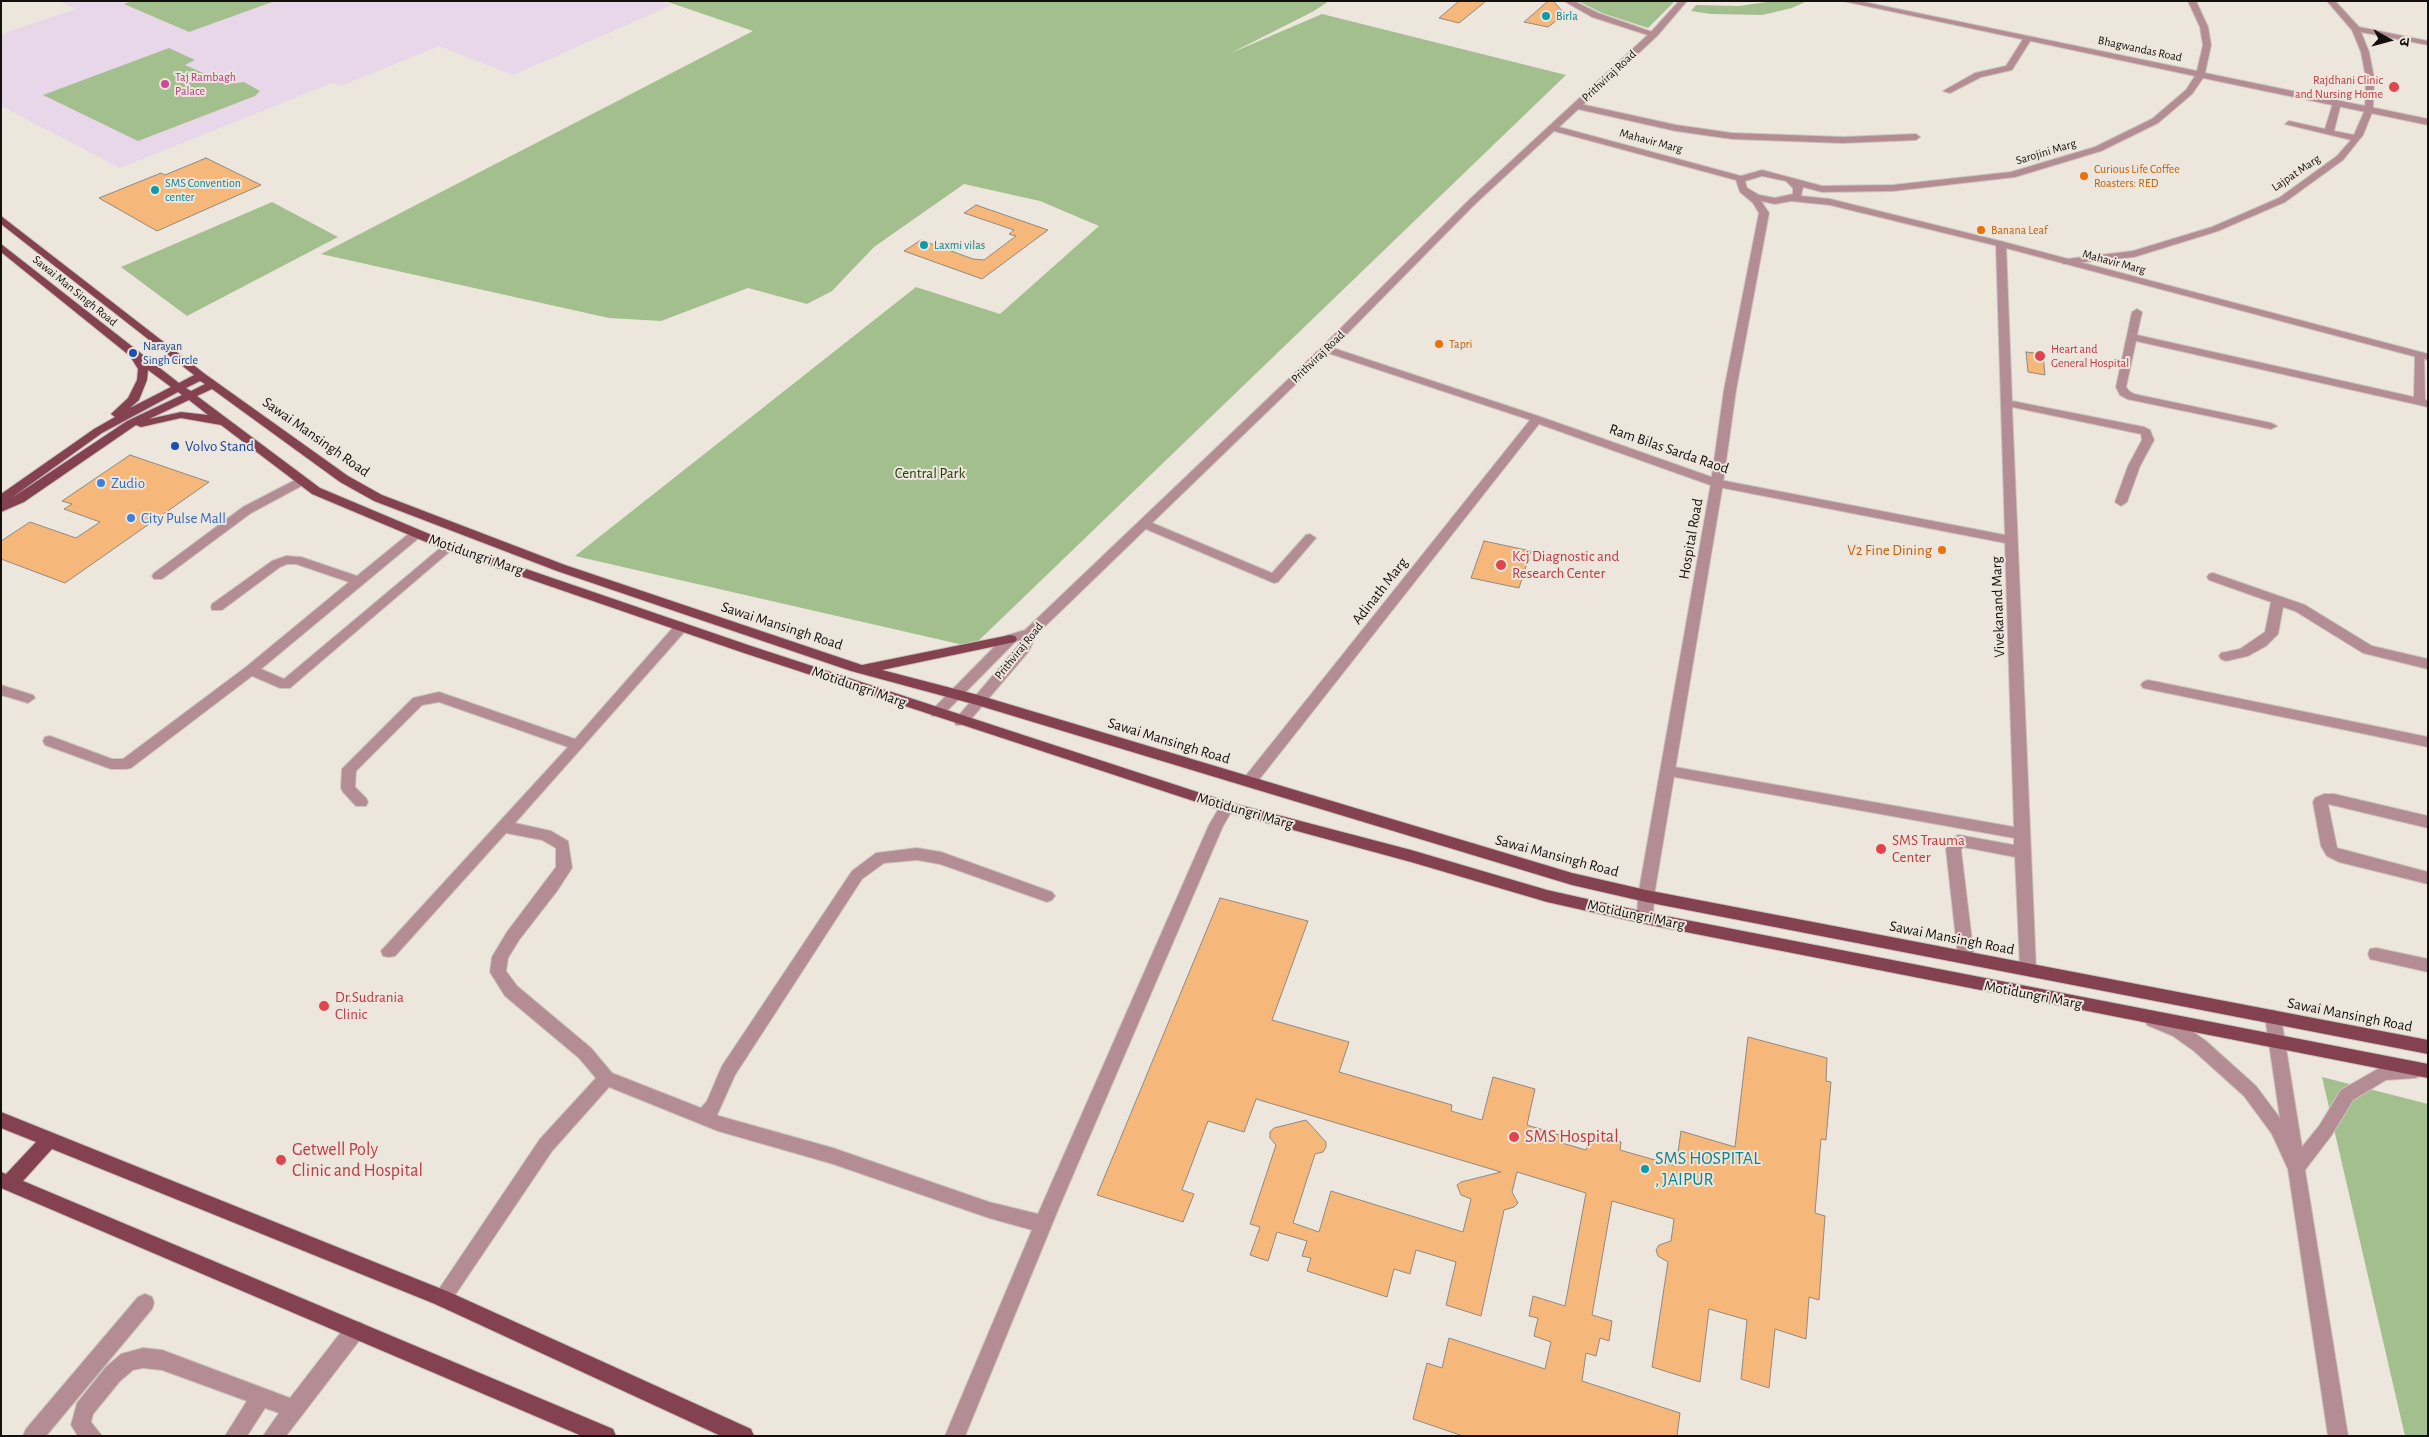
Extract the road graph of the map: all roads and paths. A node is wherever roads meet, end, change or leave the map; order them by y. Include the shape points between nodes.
1 (1568, 1) edge
2 (1683, 1) edge
3 (1847, 1) edge
4 (1863, 1) edge
5 (2192, 1) edge
6 (2331, 1) edge
7 (2356, 29) junction
8 (1654, 34) junction
9 (2028, 38) junction
10 (2428, 43) edge
11 (2201, 72) junction
12 (1948, 90) dead end
13 (2338, 103) junction
14 (1576, 106) junction
15 (2369, 108) junction
16 (2428, 117) edge
17 (2428, 122) edge
18 (2288, 124) dead end
19 (1553, 128) junction
20 (2329, 132) junction
21 (1916, 137) dead end
22 (2356, 138) junction
23 (1742, 179) junction
24 (1795, 183) junction
25 (1854, 189) junction
26 (1748, 194) junction
27 (1792, 198) junction
28 (1775, 201) junction
29 (1853, 207) junction
30 (1764, 214) junction
31 (1, 219) edge
32 (2001, 244) junction
33 (1, 246) edge
34 (2067, 262) junction
35 (2137, 312) dead end
36 (2133, 337) junction
37 (1326, 349) junction
38 (133, 353) junction
39 (2424, 356) edge
40 (202, 376) junction
41 (214, 385) junction
42 (182, 392) junction
43 (2007, 403) junction
44 (2424, 403) edge
45 (1537, 419) junction
46 (228, 424) junction
47 (2271, 426) dead end
48 (98, 431) junction
49 (111, 435) junction
50 (300, 480) junction
51 (1717, 482) junction
52 (3, 495) edge
53 (2122, 502) dead end
54 (1, 508) edge
55 (1145, 524) junction
56 (416, 534) junction
57 (1310, 538) dead end
58 (2012, 540) junction
59 (449, 547) junction
60 (158, 576) dead end
61 (2213, 578) dead end
62 (359, 581) junction
63 (2278, 599) junction
64 (217, 607) dead end
65 (682, 626) junction
66 (1030, 633) junction
67 (1010, 639) junction
68 (2226, 656) dead end
69 (2428, 664) edge
70 (856, 668) junction
71 (251, 670) junction
72 (2148, 685) dead end
73 (1, 690) edge
74 (953, 694) junction
75 (28, 698) dead end
76 (978, 700) junction
77 (937, 712) junction
78 (961, 721) junction
79 (50, 741) dead end
80 (2428, 742) edge
81 (578, 745) junction
82 (1668, 771) junction
83 (1249, 782) junction
84 (361, 802) dead end
85 (1227, 807) junction
86 (2428, 822) edge
87 (504, 827) junction
88 (2022, 834) junction
89 (2022, 852) junction
90 (2428, 878) edge
91 (1047, 896) dead end
92 (1646, 896) junction
93 (1645, 918) junction
94 (389, 951) dead end
95 (2376, 954) dead end
96 (1966, 957) junction
97 (2428, 966) edge
98 (2028, 969) junction
99 (2147, 1017) junction
100 (2273, 1017) junction
101 (2278, 1043) junction
102 (2428, 1047) edge
103 (2425, 1071) edge
104 (606, 1078) junction
105 (704, 1118) junction
106 (1, 1120) edge
107 (48, 1140) junction
108 (2296, 1168) junction
109 (5, 1181) edge
110 (1043, 1224) junction
111 (442, 1298) junction
112 (145, 1302) dead end
113 (356, 1330) junction
114 (261, 1397) junction
115 (294, 1409) junction
116 (33, 1436) edge
117 (92, 1436) edge
118 (235, 1436) edge
119 (273, 1436) edge
120 (606, 1436) edge
121 (744, 1436) edge
122 (955, 1436) edge
123 (2338, 1436) edge

1 - 8 street via 1595,15
2 - 8 street, Prithviraj Road
3 - 9 street, Bhagwandas Road
4 - 11 street, Bhagwandas Road
5 - 11 street, Sarojini Marg via 2204,27 2207,45
6 - 7 street, Lajpat Marg
7 - 10 street
7 - 15 street, Lajpat Marg via 2370,78
8 - 14 street, Prithviraj Road
9 - 11 street, Bhagwandas Road
9 - 12 street via 2009,68 1978,75
11 - 13 street, Bhagwandas Road
11 - 15 street, Bhagwandas Road
11 - 25 street, Sarojini Marg via 2189,92 2155,121 2098,149 2012,175
13 - 15 street, Bhagwandas Road
13 - 20 street
14 - 19 street, Prithviraj Road
14 - 21 street via 1621,118 1732,136 1843,140
15 - 16 street, Bhagwandas Road
15 - 17 street, Bhagwandas Road
15 - 22 street, Lajpat Marg
18 - 20 street
19 - 23 street, Mahavir Marg
19 - 37 street, Prithviraj Road via 1472,202
20 - 22 street
22 - 34 street, Lajpat Marg via 2340,158 2282,200 2215,229 2134,254
23 - 24 street, Sarojini Marg via 1762,173 1781,176
23 - 26 street via 1740,186
24 - 25 street, Sarojini Marg via 1822,189
24 - 27 street via 1798,191
25 - 29 street via 1841,196
26 - 28 street
26 - 30 street
27 - 28 street
27 - 29 street, Mahavir Marg via 1810,198
28 - 30 street
29 - 32 street, Mahavir Marg
30 - 51 street, Hospital Road via 1730,390
31 - 40 main road, Sawai Mansingh Road
32 - 34 street, Mahavir Marg
32 - 43 street, Vivekanand Marg
33 - 38 main road, Sawai Man Singh Road
34 - 39 street, Mahavir Marg
35 - 36 street
36 - 44 street
36 - 47 street via 2121,388 2124,393
37 - 45 street, Ram Bilas Sarda Raod
37 - 55 street, Prithviraj Road
38 - 42 main road, Motidungri Marg
38 - 48 main road via 143,369 142,380 133,400
39 - 44 street
40 - 41 main road, Sawai Mansingh Road
40 - 42 main road
41 - 42 main road
41 - 70 main road, Sawai Mansingh Road via 344,479 378,498 561,568
42 - 46 main road, Motidungri Marg
42 - 48 main road
42 - 49 main road
43 - 53 street via 2146,432 2148,440 2134,466
43 - 58 street, Vivekanand Marg
45 - 51 street, Ram Bilas Sarda Raod
45 - 83 street, Adinath Marg
46 - 49 main road via 181,415 150,421
46 - 50 main road, Motidungri Marg
48 - 52 main road
49 - 54 main road via 20,499
50 - 56 main road, Motidungri Marg via 349,507
50 - 60 street via 247,510
51 - 58 street, Ram Bilas Sarda Raod
51 - 82 street, Hospital Road
55 - 57 street via 1274,579
55 - 66 street, Prithviraj Road
56 - 59 main road, Motidungri Marg
56 - 62 street
58 - 88 street, Vivekanand Marg
59 - 65 main road, Motidungri Marg
59 - 71 street via 284,685
61 - 63 street
62 - 64 street via 297,560 286,560
62 - 71 street
63 - 68 street via 2271,634 2243,652
63 - 69 street via 2308,613 2368,650
65 - 77 main road, Motidungri Marg
65 - 81 street
66 - 67 street
66 - 76 street, Prithviraj Road via 1024,648
67 - 70 main road via 889,665
67 - 74 street
70 - 74 main road, Sawai Mansingh Road
71 - 79 street via 126,764 111,764
72 - 80 street
73 - 75 street
74 - 76 main road, Sawai Mansingh Road
74 - 77 street
76 - 78 street, Prithviraj Road
76 - 83 main road, Sawai Mansingh Road
77 - 78 main road, Motidungri Marg
78 - 85 main road, Motidungri Marg
81 - 84 street via 439,697 418,701 349,769 348,788
81 - 87 street
82 - 88 street
82 - 92 street, Hospital Road
83 - 92 main road, Sawai Mansingh Road via 1572,879
85 - 93 main road, Motidungri Marg via 1547,896
85 - 110 street via 1216,825
86 - 90 street via 2334,799 2320,802 2332,852
87 - 94 street
87 - 104 street via 546,835 563,845 564,868 513,936 500,957 498,972 510,991 585,1053
88 - 89 street, Vivekanand Marg
89 - 96 street via 1959,841 1953,849
89 - 98 street, Vivekanand Marg
91 - 105 street via 940,858 917,854 881,857 857,875 728,1071 713,1106
92 - 93 street, Hospital Road
92 - 96 main road, Sawai Mansingh Road
93 - 99 main road, Motidungri Marg
95 - 97 street
96 - 98 main road, Sawai Mansingh Road
98 - 100 main road, Sawai Mansingh Road
99 - 101 main road, Motidungri Marg
99 - 108 street via 2179,1031 2200,1046 2250,1091 2278,1129
100 - 101 street
100 - 102 main road, Sawai Mansingh Road
101 - 103 main road, Motidungri Marg
101 - 108 street
103 - 108 street via 2383,1073 2347,1095 2325,1131
104 - 105 street
104 - 111 street via 546,1145
105 - 110 street via 833,1156 989,1210
106 - 107 main road
107 - 109 main road
107 - 111 main road
108 - 123 street
109 - 113 main road
110 - 122 street
111 - 121 main road
112 - 116 street
113 - 115 street
113 - 120 main road
114 - 115 street
114 - 117 street via 162,1360 143,1358 128,1361 84,1410 81,1425
114 - 118 street
115 - 119 street

